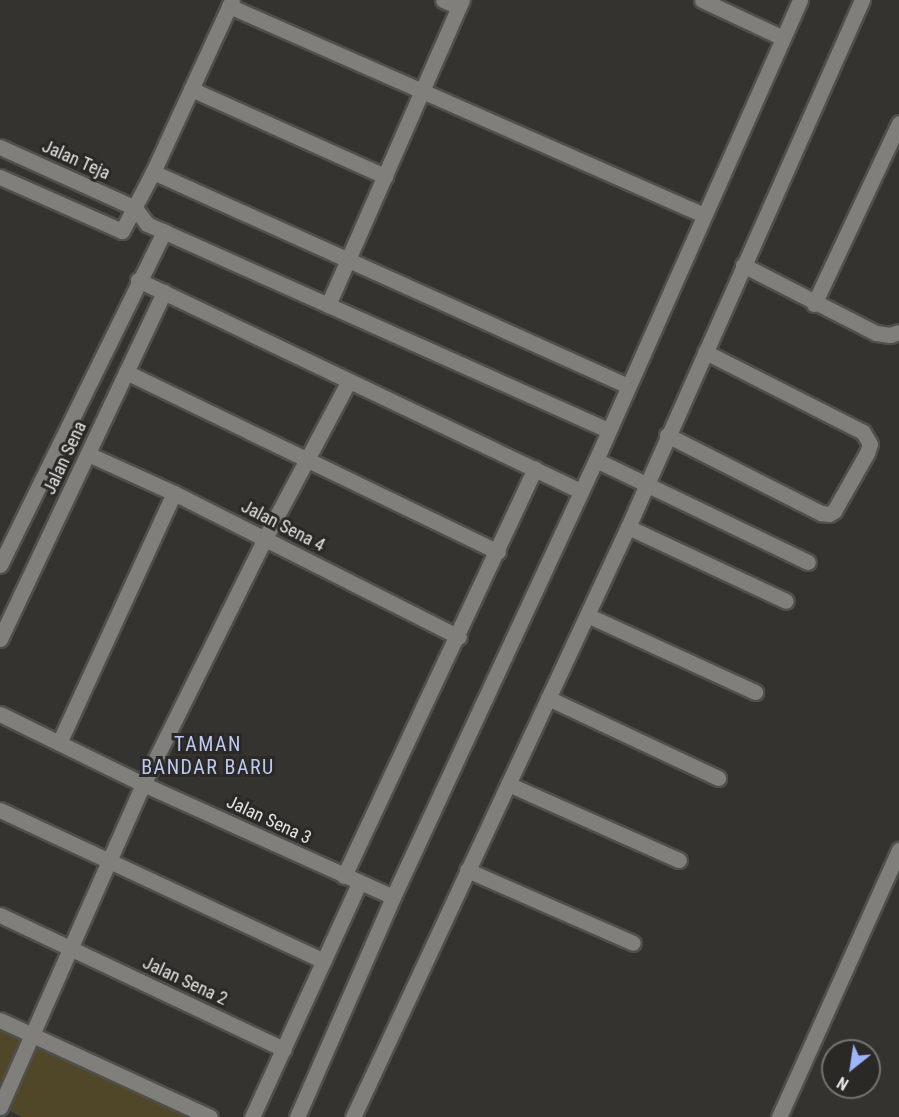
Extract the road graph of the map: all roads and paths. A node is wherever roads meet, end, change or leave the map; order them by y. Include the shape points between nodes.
1 (443, 0) edge
2 (702, 0) edge
3 (800, 0) edge
4 (862, 0) edge
5 (231, 3) edge
6 (461, 4) edge
7 (783, 38) junction
8 (191, 90) junction
9 (422, 91) junction
10 (899, 123) edge
11 (0, 147) edge
12 (153, 172) junction
13 (385, 176) junction
14 (0, 177) edge
15 (135, 208) junction
16 (704, 215) junction
17 (147, 224) junction
18 (122, 231) junction
19 (164, 231) junction
20 (348, 259) junction
21 (743, 265) junction
22 (138, 280) junction
23 (164, 292) junction
24 (814, 304) junction
25 (328, 305) junction
26 (899, 332) edge
27 (705, 352) junction
28 (126, 372) junction
29 (349, 381) junction
30 (628, 386) junction
31 (608, 430) junction
32 (667, 435) junction
33 (88, 454) junction
34 (307, 459) junction
35 (596, 460) junction
36 (535, 468) junction
37 (647, 486) junction
38 (581, 490) junction
39 (174, 493) junction
40 (628, 527) junction
41 (265, 538) junction
42 (498, 552) junction
43 (808, 562) dead end
44 (0, 565) edge
45 (786, 601) dead end
46 (587, 615) junction
47 (459, 637) junction
48 (0, 639) edge
49 (755, 692) dead end
50 (548, 698) junction
51 (0, 714) edge
52 (60, 743) junction
53 (718, 778) dead end
54 (143, 784) junction
55 (508, 784) junction
56 (0, 810) edge
57 (899, 850) edge
58 (110, 861) junction
59 (679, 861) dead end
60 (467, 870) junction
61 (344, 876) junction
62 (359, 883) junction
63 (393, 897) junction
64 (0, 915) edge
65 (633, 943) dead end
66 (70, 948) junction
67 (324, 961) junction
68 (0, 1020) edge
69 (31, 1035) junction
70 (284, 1049) junction
71 (0, 1107) edge
72 (210, 1117) edge
73 (252, 1117) edge
74 (297, 1117) edge
75 (353, 1117) edge
76 (779, 1117) edge

1 - 6 street
2 - 7 street
3 - 7 street
4 - 21 street
5 - 8 street
5 - 9 street
6 - 9 street
7 - 16 street
8 - 12 street
8 - 13 street
9 - 13 street
9 - 16 street
10 - 24 street
11 - 15 street, Jalan Teja
12 - 15 street
12 - 20 street
13 - 20 street
14 - 18 street
15 - 17 street
15 - 18 street
16 - 30 street
17 - 18 street
17 - 19 street
19 - 22 street
19 - 25 street
20 - 25 street
20 - 30 street
21 - 24 street
21 - 27 street
22 - 23 street
22 - 44 street
23 - 28 street, Jalan Sena
23 - 29 street
24 - 26 street via 876,333
25 - 31 street
27 - 32 street
27 - 32 street via 863,432 870,444 867,453 829,514
28 - 33 street, Jalan Sena
28 - 34 street
29 - 34 street
29 - 36 street
30 - 31 street
31 - 35 street
32 - 37 street
33 - 39 street, Jalan Sena 4
33 - 48 street, Jalan Sena
34 - 41 street
34 - 42 street
35 - 37 street
35 - 38 street
36 - 38 street
36 - 42 street
37 - 40 street
37 - 43 street
38 - 63 street
39 - 41 street, Jalan Sena 4
39 - 52 street
40 - 45 street
40 - 46 street
41 - 47 street, Jalan Sena 4
41 - 54 street
42 - 47 street
46 - 49 street
46 - 50 street
47 - 61 street
50 - 53 street
50 - 55 street
51 - 52 street, Jalan Sena 3
52 - 54 street, Jalan Sena 3
54 - 58 street
54 - 61 street, Jalan Sena 3
55 - 59 street
55 - 60 street
56 - 58 street
57 - 76 street
58 - 66 street
58 - 67 street
60 - 65 street
60 - 75 street
61 - 62 street, Jalan Sena 3
62 - 63 street, Jalan Sena 3
62 - 67 street
63 - 74 street
64 - 66 street, Jalan Sena 2
66 - 69 street
66 - 70 street, Jalan Sena 2
67 - 70 street
68 - 69 street
69 - 71 street
69 - 72 street
70 - 73 street

